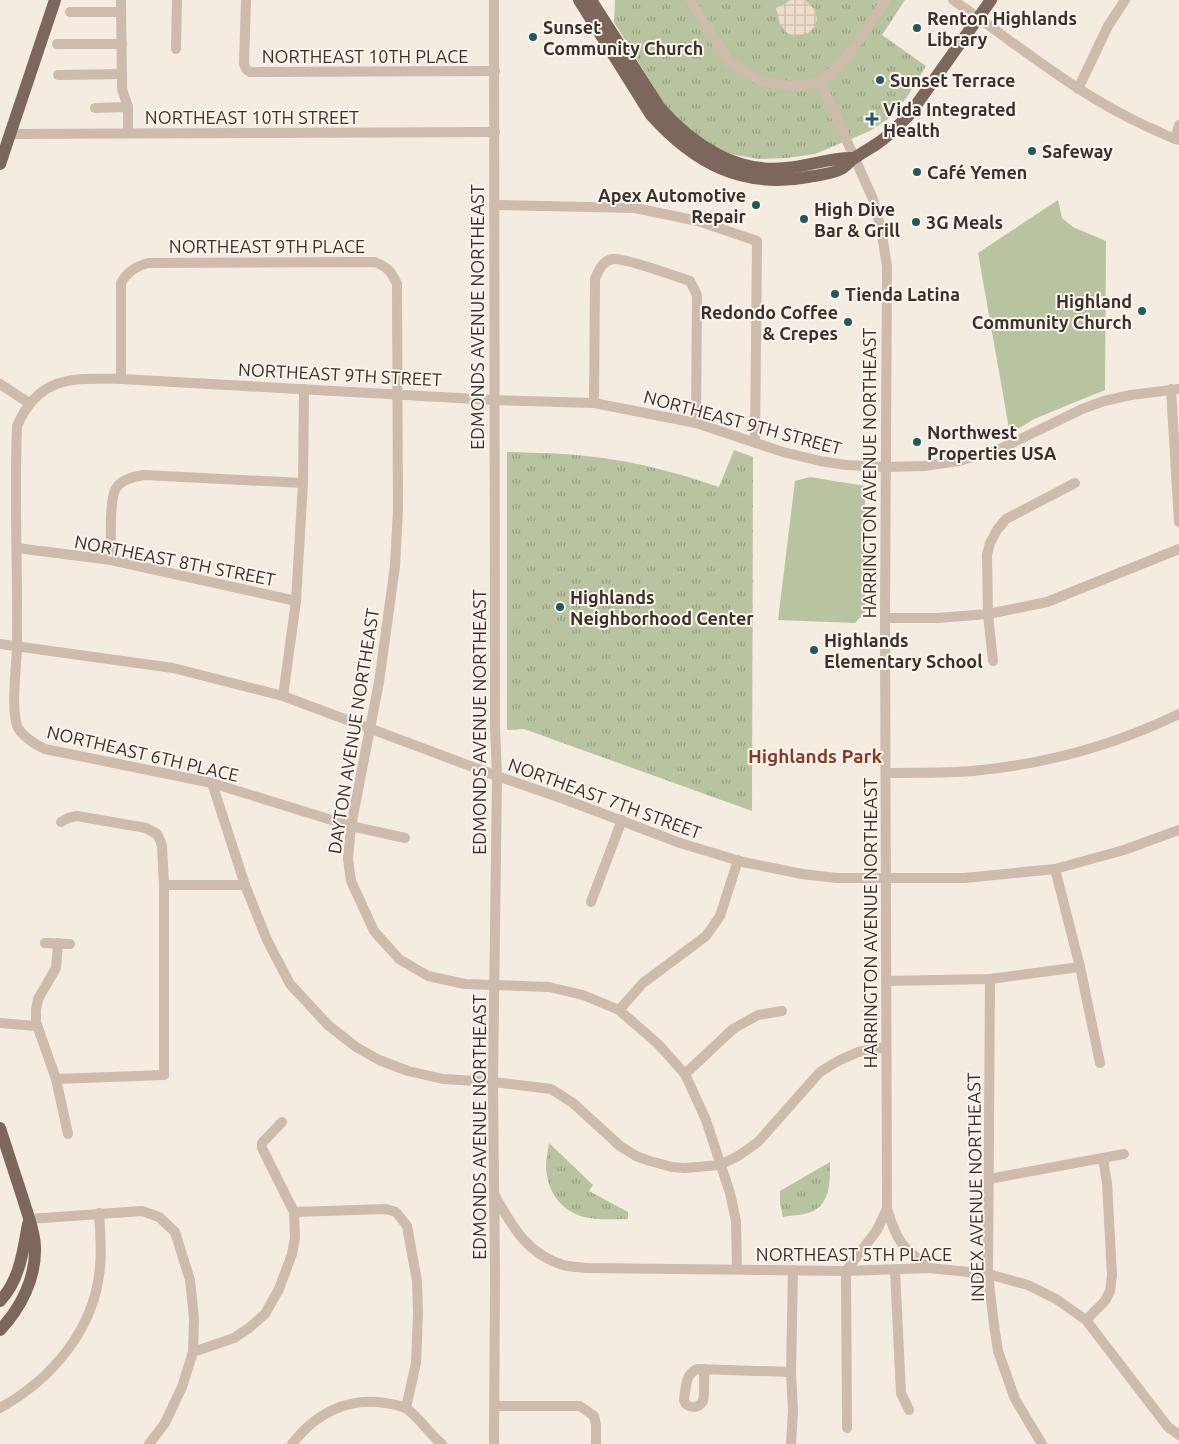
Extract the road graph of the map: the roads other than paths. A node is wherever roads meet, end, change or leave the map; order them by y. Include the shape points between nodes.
1 (55, 0) edge
2 (121, 0) edge
3 (176, 0) edge
4 (246, 0) edge
5 (494, 0) edge
6 (578, 0) edge
7 (591, 0) edge
8 (690, 0) edge
9 (886, 0) edge
10 (954, 0) edge
11 (991, 0) edge
12 (1125, 0) edge
13 (70, 12) dead end
14 (121, 12) junction
15 (979, 19) junction
16 (57, 44) dead end
17 (122, 44) junction
18 (176, 49) dead end
19 (495, 71) junction
20 (122, 74) junction
21 (58, 75) dead end
22 (820, 81) junction
23 (1078, 89) junction
24 (128, 107) junction
25 (95, 108) dead end
26 (1179, 125) edge
27 (495, 132) junction
28 (128, 133) junction
29 (10, 134) junction
30 (1177, 140) edge
31 (854, 158) junction
32 (0, 164) edge
33 (774, 169) junction
34 (737, 174) junction
35 (494, 205) junction
36 (121, 379) junction
37 (0, 384) edge
38 (304, 389) junction
39 (1175, 389) edge
40 (396, 394) junction
41 (493, 400) junction
42 (594, 403) junction
43 (29, 404) junction
44 (696, 423) junction
45 (755, 443) junction
46 (885, 467) junction
47 (302, 483) junction
48 (1075, 483) dead end
49 (1179, 522) edge
50 (17, 548) junction
51 (1179, 548) edge
52 (111, 560) junction
53 (296, 601) junction
54 (988, 614) junction
55 (885, 618) junction
56 (0, 644) edge
57 (17, 645) junction
58 (993, 661) dead end
59 (283, 696) junction
60 (1179, 714) edge
61 (371, 728) junction
62 (886, 773) junction
63 (496, 776) junction
64 (212, 783) junction
65 (622, 820) junction
66 (61, 822) dead end
67 (351, 826) junction
68 (1179, 830) edge
69 (405, 838) dead end
70 (738, 860) junction
71 (1055, 869) junction
72 (886, 878) junction
73 (164, 885) junction
74 (245, 885) junction
75 (591, 902) dead end
76 (44, 943) dead end
77 (58, 943) junction
78 (70, 944) dead end
79 (1080, 967) junction
80 (990, 979) junction
81 (886, 981) junction
82 (495, 984) junction
83 (619, 1010) junction
84 (782, 1011) dead end
85 (0, 1023) edge
86 (36, 1026) junction
87 (886, 1047) junction
88 (1100, 1063) dead end
89 (685, 1074) junction
90 (56, 1079) junction
91 (493, 1082) junction
92 (282, 1122) dead end
93 (0, 1128) edge
94 (68, 1134) dead end
95 (1124, 1154) dead end
96 (1103, 1158) junction
97 (720, 1165) junction
98 (989, 1178) junction
99 (494, 1195) junction
100 (887, 1209) junction
101 (294, 1212) junction
102 (99, 1213) junction
103 (29, 1219) junction
104 (929, 1268) junction
105 (737, 1269) junction
106 (793, 1270) junction
107 (846, 1270) junction
108 (896, 1270) junction
109 (988, 1274) junction
110 (0, 1301) edge
111 (1086, 1320) junction
112 (0, 1330) edge
113 (193, 1352) junction
114 (704, 1369) dead end
115 (791, 1372) junction
116 (495, 1406) junction
117 (0, 1408) edge
118 (406, 1408) junction
119 (908, 1410) dead end
120 (847, 1428) dead end
121 (1179, 1435) edge
122 (149, 1444) edge
123 (292, 1444) edge
124 (442, 1444) edge
125 (494, 1444) edge
126 (596, 1444) edge
127 (791, 1444) edge
128 (1042, 1444) edge

1 - 29 main road
2 - 14 street
3 - 18 street
4 - 19 street, NORTHEAST 10TH PLACE via 244,64 250,72
5 - 19 street, EDMONDS AVENUE NORTHEAST
6 - 34 main road via 646,108 666,132 698,157
7 - 33 main road via 660,108 674,124 703,148 723,157
8 - 22 street via 729,62 739,70 776,85 793,86
9 - 22 street via 842,64
10 - 15 street
11 - 15 main road
12 - 23 street via 1108,26
13 - 14 street
14 - 17 street
15 - 23 street
15 - 31 main road via 893,132
16 - 17 street
17 - 20 street
19 - 27 street, EDMONDS AVENUE NORTHEAST
20 - 21 street
20 - 24 street via 122,89
22 - 31 street, HARRINGTON AVENUE NORTHEAST
23 - 30 street via 1111,109
24 - 25 street
24 - 28 street
26 - 30 street
27 - 28 street, NORTHEAST 10TH STREET
27 - 35 street, EDMONDS AVENUE NORTHEAST
28 - 29 street, NORTHEAST 10TH STREET
29 - 32 main road
31 - 33 main road via 838,157
31 - 34 main road via 840,170 788,181
31 - 46 street, HARRINGTON AVENUE NORTHEAST via 873,199 887,266
33 - 34 main road via 768,172 744,170
35 - 41 street, EDMONDS AVENUE NORTHEAST
35 - 45 street via 636,208 698,221 757,241
36 - 38 street, NORTHEAST 9TH STREET
36 - 40 street, NORTHEAST 9TH PLACE via 121,283 127,273 137,267 148,263 375,262 386,267 397,284
36 - 43 street, NORTHEAST 9TH STREET via 67,380 42,392
37 - 43 street
38 - 40 street, NORTHEAST 9TH STREET
38 - 47 street
39 - 46 street, NORTHEAST 9TH STREET via 1096,403 998,450 959,461
39 - 49 street
40 - 41 street, NORTHEAST 9TH STREET
40 - 61 street, DAYTON AVENUE NORTHEAST via 398,510 395,566
41 - 42 street, NORTHEAST 9TH STREET
41 - 63 street, EDMONDS AVENUE NORTHEAST
42 - 44 street, NORTHEAST 9TH STREET
42 - 44 street via 595,279 601,265 612,259 690,281 697,295
43 - 50 street, NORTHEAST 6TH PLACE via 17,426
44 - 45 street, NORTHEAST 9TH STREET
45 - 46 street, NORTHEAST 9TH STREET via 820,461
46 - 55 street, HARRINGTON AVENUE NORTHEAST
47 - 52 street via 132,477 115,489 112,500
47 - 53 street
48 - 54 street via 1006,520 997,530 987,555
50 - 52 street, NORTHEAST 8TH STREET
50 - 57 street, NORTHEAST 6TH PLACE
51 - 54 street via 1047,602
52 - 53 street, NORTHEAST 8TH STREET
53 - 59 street
54 - 55 street
54 - 58 street
55 - 62 street, HARRINGTON AVENUE NORTHEAST
56 - 57 street, NORTHEAST 7TH STREET
57 - 59 street, NORTHEAST 7TH STREET via 173,668
57 - 64 street, NORTHEAST 6TH PLACE via 15,716 18,728 32,743 45,749
59 - 61 street, NORTHEAST 7TH STREET
60 - 62 street via 1088,750 1026,764 980,771
61 - 63 street, NORTHEAST 7TH STREET
61 - 67 street, DAYTON AVENUE NORTHEAST
62 - 72 street, HARRINGTON AVENUE NORTHEAST
63 - 65 street, NORTHEAST 7TH STREET
63 - 82 street, EDMONDS AVENUE NORTHEAST
64 - 67 street, NORTHEAST 6TH PLACE
64 - 74 street
65 - 70 street, NORTHEAST 7TH STREET via 680,843
65 - 75 street
66 - 73 street via 77,816 146,828 157,834 162,846
67 - 69 street, NORTHEAST 6TH PLACE
67 - 82 street, DAYTON AVENUE NORTHEAST via 348,858 351,881 374,931 399,959 428,976 465,984
68 - 71 street, NORTHEAST 7TH STREET via 1124,850
70 - 72 street, NORTHEAST 7TH STREET via 802,874
70 - 83 street via 720,916 706,936 643,983
71 - 72 street, NORTHEAST 7TH STREET via 964,878
71 - 79 street
72 - 81 street, HARRINGTON AVENUE NORTHEAST
73 - 74 street
73 - 90 street via 164,1075
74 - 91 street via 267,940 290,984 328,1025 356,1047 408,1071 443,1079
76 - 77 street
77 - 78 street
77 - 86 street via 56,968 36,1005
79 - 80 street
79 - 88 street
80 - 81 street
80 - 98 street, INDEX AVENUE NORTHEAST
81 - 87 street, HARRINGTON AVENUE NORTHEAST
82 - 83 street, DAYTON AVENUE NORTHEAST via 548,986 583,995
82 - 91 street, EDMONDS AVENUE NORTHEAST
83 - 89 street, DAYTON AVENUE NORTHEAST via 658,1044
84 - 89 street via 758,1015 733,1029
85 - 86 street
86 - 90 street
87 - 97 street via 858,1052 820,1072 758,1142
87 - 100 street, HARRINGTON AVENUE NORTHEAST
89 - 97 street, DAYTON AVENUE NORTHEAST via 706,1120
90 - 94 street
91 - 97 street via 551,1089 573,1103 620,1146 650,1161 685,1168
91 - 99 street, EDMONDS AVENUE NORTHEAST
92 - 101 street via 265,1138 262,1148
93 - 103 main road
95 - 96 street
96 - 98 street
96 - 111 street via 1112,1276 1105,1301
97 - 105 street, DAYTON AVENUE NORTHEAST via 736,1221
98 - 109 street, INDEX AVENUE NORTHEAST
99 - 105 street, NORTHEAST 5TH PLACE via 515,1231 532,1248 563,1265
99 - 116 street, EDMONDS AVENUE NORTHEAST
100 - 104 street, HARRINGTON AVENUE NORTHEAST via 894,1234 911,1255
100 - 107 street, HARRINGTON AVENUE NORTHEAST via 877,1230
101 - 113 street via 292,1254 279,1289 265,1314 234,1338
101 - 118 street via 386,1209 396,1212 407,1226 418,1313 416,1363
102 - 103 street
102 - 113 street via 151,1213 175,1232 190,1280
102 - 117 street via 98,1281 78,1335 66,1353 33,1387
103 - 110 main road via 20,1266
103 - 112 main road via 35,1247 30,1281 16,1310
104 - 108 street, NORTHEAST 5TH PLACE
104 - 109 street, NORTHEAST 5TH PLACE
105 - 106 street, NORTHEAST 5TH PLACE
106 - 107 street, NORTHEAST 5TH PLACE
106 - 115 street
107 - 108 street, NORTHEAST 5TH PLACE
107 - 120 street
108 - 119 street via 901,1393
109 - 111 street, NORTHEAST 5TH PLACE via 1028,1285
109 - 128 street, INDEX AVENUE NORTHEAST via 998,1351 1015,1399
111 - 121 street, NORTHEAST 5TH PLACE via 1168,1427
113 - 122 street via 182,1387 165,1423
114 - 115 street
115 - 127 street
116 - 125 street, EDMONDS AVENUE NORTHEAST
116 - 126 street via 580,1406 594,1416
118 - 123 street via 378,1402 348,1403 312,1422
118 - 124 street

